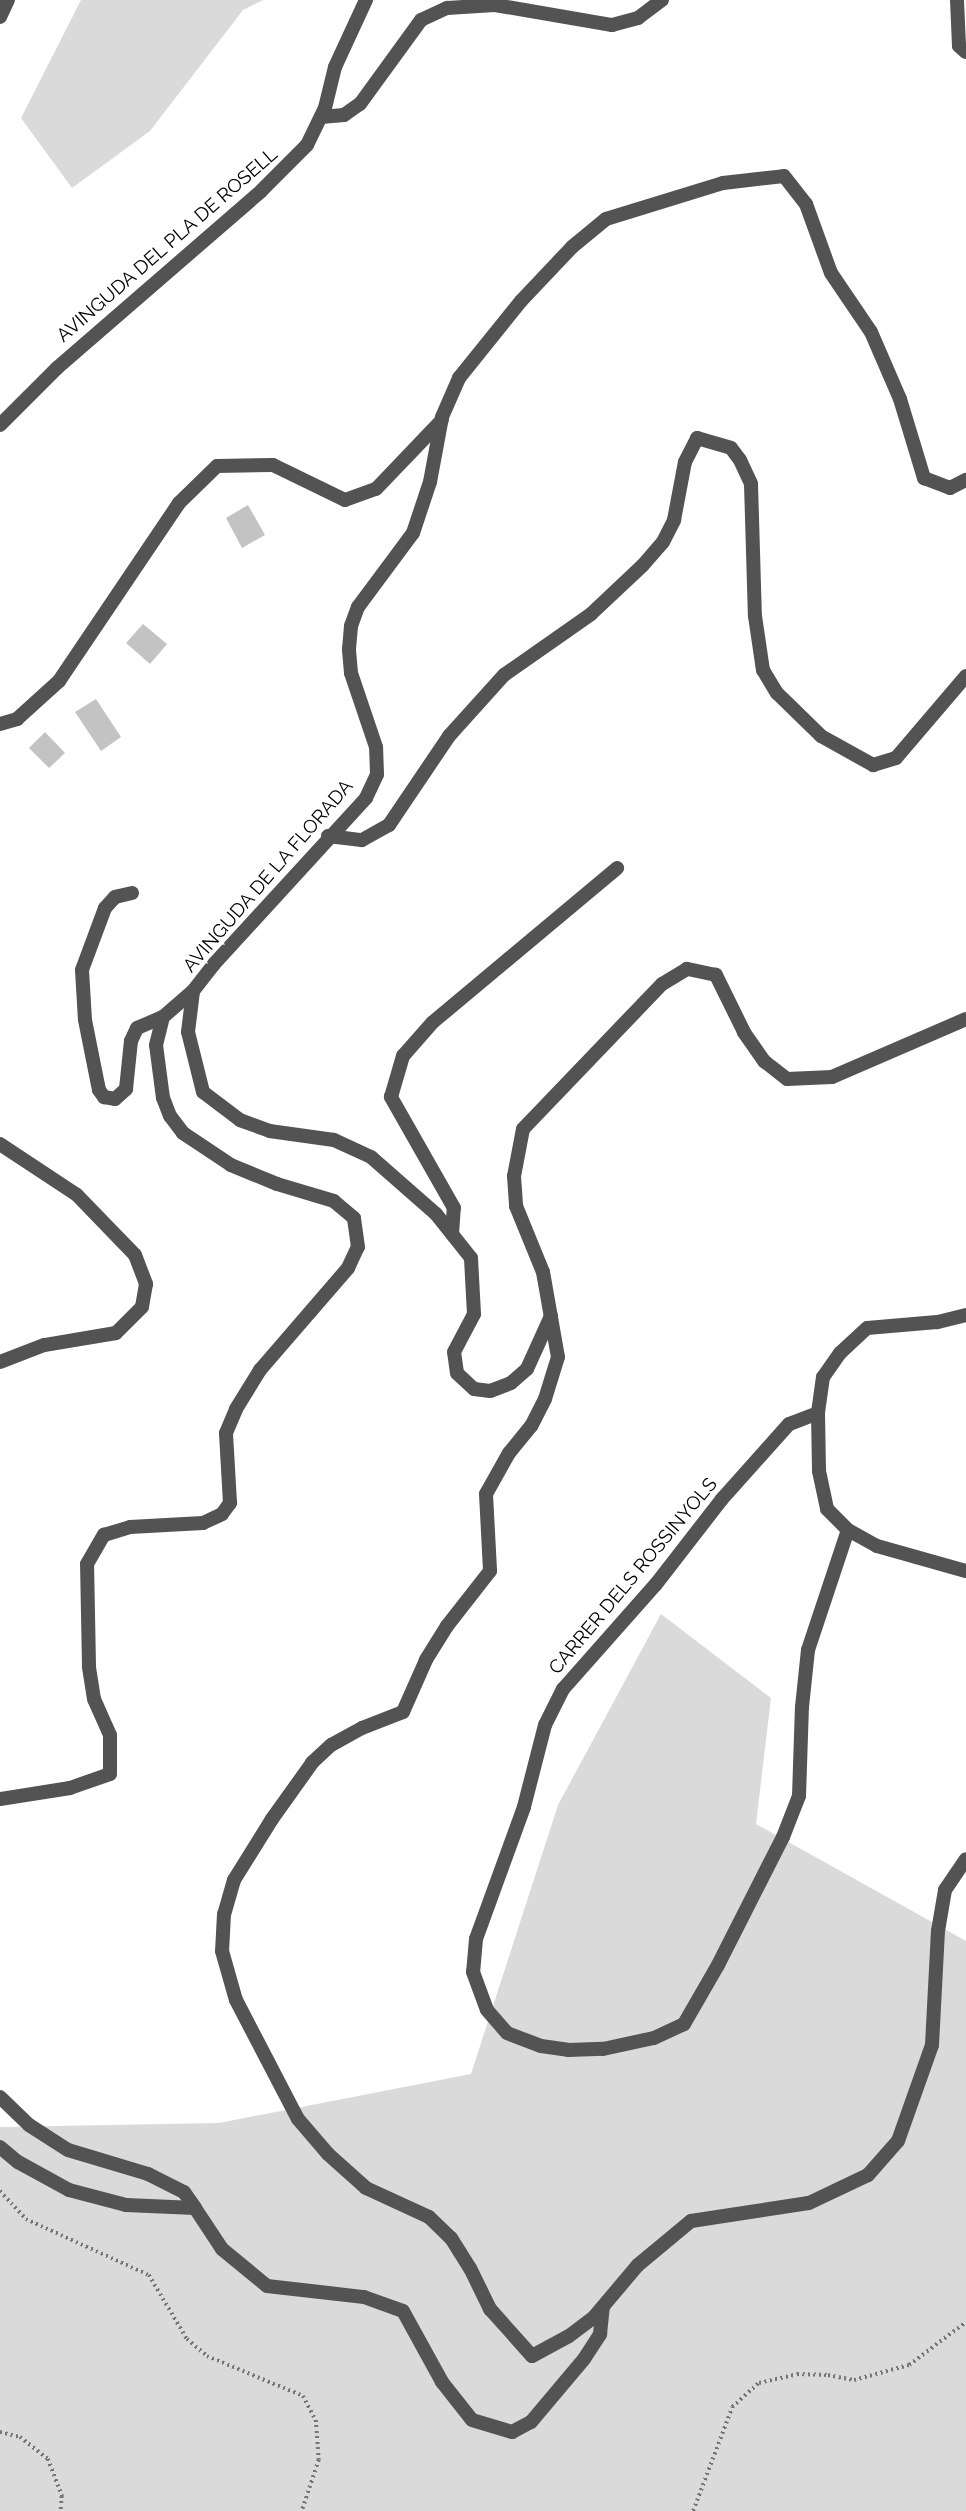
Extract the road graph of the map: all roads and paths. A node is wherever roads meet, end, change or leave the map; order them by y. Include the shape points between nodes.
1 (8, 0) edge
2 (366, 0) edge
3 (662, 0) edge
4 (957, 0) edge
5 (0, 17) edge
6 (966, 52) edge
7 (321, 117) junction
8 (442, 421) junction
9 (0, 425) edge
10 (966, 480) edge
11 (966, 677) edge
12 (0, 724) edge
13 (328, 836) junction
14 (617, 868) dead end
15 (132, 893) dead end
16 (193, 991) junction
17 (163, 1017) junction
18 (966, 1018) edge
19 (0, 1144) edge
20 (452, 1234) junction
21 (552, 1314) junction
22 (966, 1315) edge
23 (0, 1362) edge
24 (818, 1413) junction
25 (848, 1530) junction
26 (965, 1572) edge
27 (0, 1799) edge
28 (966, 1858) edge
29 (0, 2097) edge
30 (0, 2147) edge
31 (0, 2192) edge
32 (195, 2208) junction
33 (603, 2307) junction
34 (966, 2322) edge
35 (0, 2432) edge
36 (61, 2511) edge
37 (302, 2511) edge
38 (693, 2511) edge

1 - 5 street
2 - 7 street, AVINGUDA DEL PLA DE ROSELL via 335,67
3 - 7 street via 638,18 612,25 495,5 447,8 421,20 360,104 344,115
4 - 6 street via 960,46
7 - 9 street, AVINGUDA DEL PLA DE ROSELL via 307,145 261,191 57,368
8 - 10 street via 459,378 477,353 572,247 606,219 723,183 784,176 806,204 831,273 871,332 900,399 924,478 950,488
8 - 12 street via 376,489 345,500 273,465 217,466 179,503 59,681 17,719
8 - 13 street, AVINGUDA DE LA FLORADA via 430,482 413,533 358,607 351,626 351,673 376,747 377,774 366,798
11 - 13 street via 896,758 873,765 821,736 777,692 763,670 755,616 751,484 731,448 697,438 685,462 674,520 643,565 591,614 503,675 449,736 389,825 362,840
13 - 16 street, AVINGUDA DE LA FLORADA
14 - 20 street via 433,1022 403,1056 391,1097 454,1208
15 - 17 street via 114,897 105,908 82,970 85,1020 104,1097 115,1099 126,1089 131,1041 137,1028
16 - 17 street
16 - 20 street, AVINGUDA DE LA FLORADA via 188,1032 203,1092 240,1120 270,1131 334,1140 371,1157
17 - 27 street via 156,1045 163,1098 183,1133 231,1165 334,1201 354,1218 358,1247 348,1268 260,1370 236,1409 226,1433 230,1503 222,1514 203,1523 130,1527 104,1535 87,1563 89,1666 94,1699 110,1735 110,1774 70,1788
18 - 21 street via 832,1077 787,1079 764,1061 744,1032 716,975 687,970 662,984 523,1129 514,1176 516,1206 543,1272
19 - 23 street via 77,1195 135,1255 146,1284 142,1307 116,1333 44,1345
20 - 21 street, AVINGUDA DE LA FLORADA via 471,1258 474,1314 454,1352 457,1373 474,1389 490,1391 511,1383 527,1369
21 - 33 street via 558,1357 545,1399 486,1494 490,1571 426,1660 403,1712 331,1745 312,1763 272,1819 233,1880 224,1914 222,1951 241,2011 298,2119 366,2188 429,2217 451,2238 490,2309 532,2356 569,2336
22 - 24 street via 867,1328 823,1377
24 - 25 street via 819,1471 827,1509
24 - 25 street, CARRER DELS ROSSINYOLS via 789,1424 563,1689 545,1725 524,1807 476,1939 473,1972 487,2010 507,2033 541,2046 603,2049 654,2038 684,2024 783,1838 799,1796 808,1650
25 - 26 street via 895,1553
28 - 33 street via 945,1890 938,1931 932,2045 898,2140 868,2175 808,2203 691,2221 638,2265
29 - 32 street via 29,2125 68,2150 148,2174 184,2192
30 - 32 street via 69,2190 126,2204
31 - 37 path via 26,2219 149,2275 187,2339 207,2356 303,2396 316,2420 319,2460
32 - 33 street via 222,2249 267,2286 364,2297 403,2311 442,2382 472,2420 512,2432 531,2421 584,2359 600,2334
34 - 38 path via 909,2365 853,2380 797,2374 759,2383 732,2407
35 - 36 path via 20,2437 48,2459 62,2496

